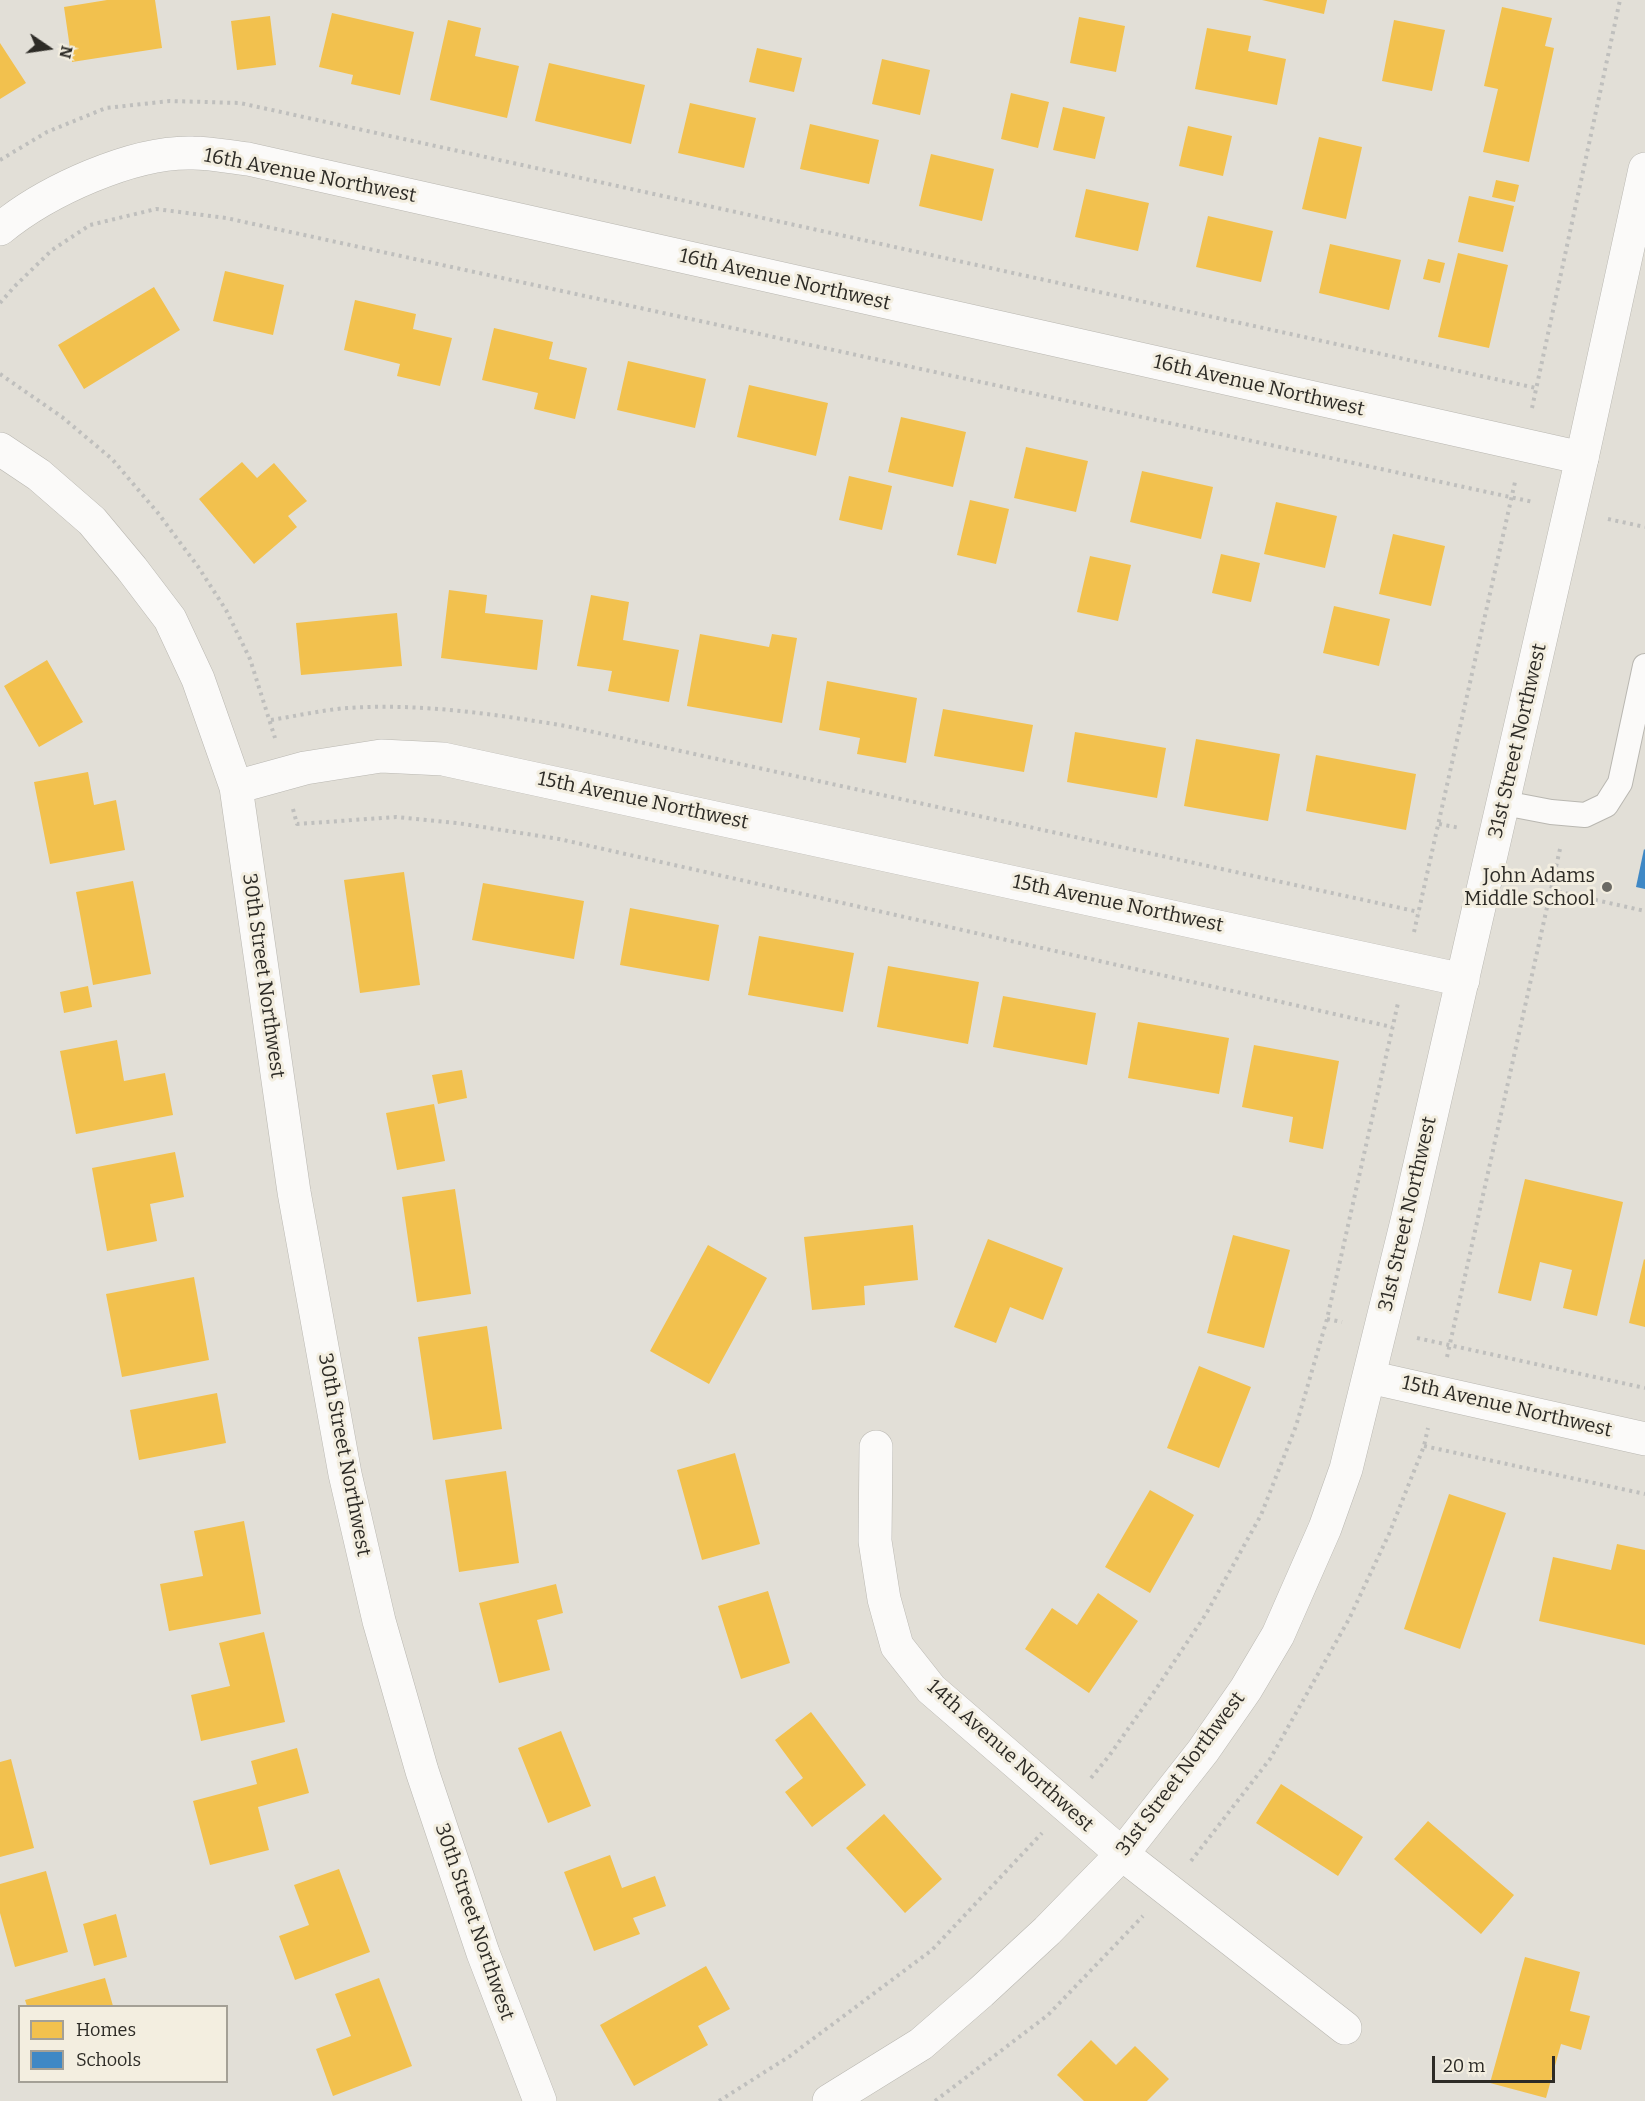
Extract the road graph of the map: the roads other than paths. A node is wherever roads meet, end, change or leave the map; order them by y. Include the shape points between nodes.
1 (1645, 168) edge
2 (0, 229) edge
3 (1635, 264) edge
4 (0, 449) edge
5 (1582, 458) junction
6 (1645, 666) edge
7 (236, 787) junction
8 (1504, 803) junction
9 (1463, 980) junction
10 (1369, 1377) junction
11 (1645, 1439) edge
12 (876, 1447) dead end
13 (1122, 1854) junction
14 (1346, 2028) dead end
15 (839, 2095) edge
16 (540, 2101) edge

1 - 3 street, 31st Street Northwest
2 - 5 street, 16th Avenue Northwest via 61,191 110,168 150,157 192,152 248,159
3 - 5 street, 31st Street Northwest
4 - 7 street via 39,475 92,521 170,619 198,679
5 - 8 street, 31st Street Northwest
6 - 8 lane via 1620,783 1606,805 1585,815
7 - 9 street, 15th Avenue Northwest via 304,768 381,756 443,759
7 - 16 street, 30th Street Northwest via 294,1192 347,1486 379,1621 422,1771 483,1953
8 - 9 street, 31st Street Northwest
9 - 10 street, 31st Street Northwest
10 - 11 street, 15th Avenue Northwest
10 - 13 street, 31st Street Northwest via 1346,1469 1278,1635 1203,1751
12 - 13 street, 14th Avenue Northwest via 875,1541 884,1599 897,1646 931,1689
13 - 14 street, 14th Avenue Northwest
13 - 15 street, 31st Street Northwest via 1047,1931 921,2044

